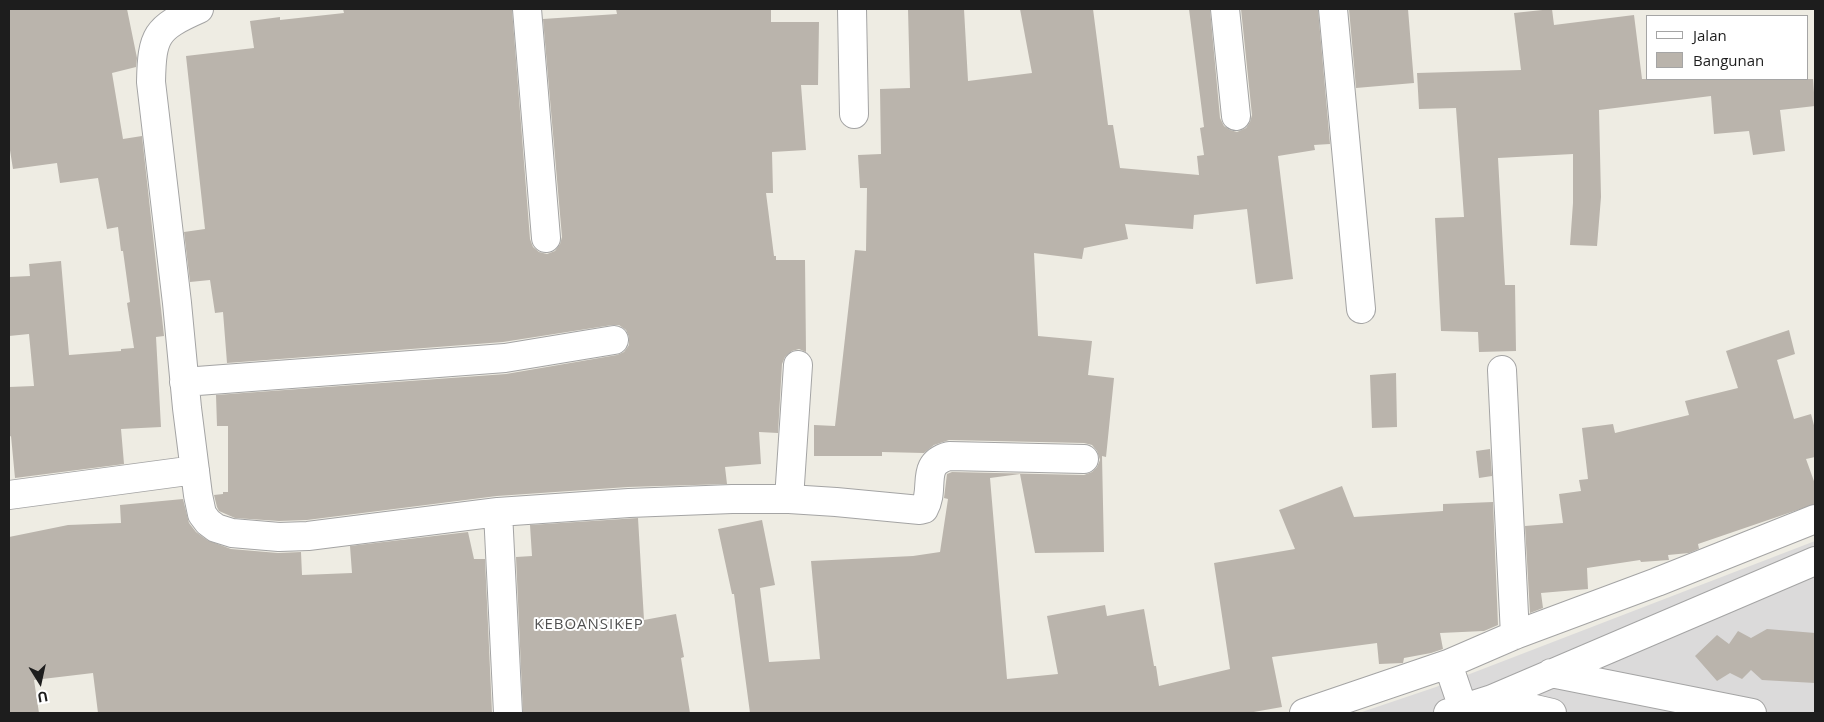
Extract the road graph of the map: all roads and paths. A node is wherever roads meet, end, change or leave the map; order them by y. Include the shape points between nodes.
1 (199, 9) edge
2 (527, 9) edge
3 (852, 9) edge
4 (1225, 9) edge
5 (1333, 9) edge
6 (158, 20) edge
7 (854, 114) dead end
8 (1236, 116) dead end
9 (546, 238) dead end
10 (1361, 309) dead end
11 (614, 340) dead end
12 (798, 365) dead end
13 (1502, 370) dead end
14 (184, 382) junction
15 (1084, 459) dead end
16 (195, 470) junction
17 (9, 495) edge
18 (789, 500) junction
19 (498, 512) junction
20 (1815, 519) edge
21 (1815, 561) edge
22 (1514, 635) junction
23 (1448, 664) junction
24 (1551, 673) junction
25 (1492, 699) junction
26 (1458, 712) edge
27 (508, 713) edge
28 (1304, 713) edge
29 (1552, 713) edge
30 (1752, 713) edge

1 - 6 street via 178,18
2 - 9 street
3 - 7 street
4 - 8 street
5 - 10 street
6 - 14 street via 150,82
11 - 14 street via 505,358
12 - 18 street
13 - 22 street
14 - 16 street
15 - 18 street via 942,458 932,468 927,501 920,510
16 - 17 street
16 - 19 street via 202,514 208,522 216,528 254,536 308,536
18 - 19 street via 629,503
19 - 27 street
20 - 22 street
21 - 24 street
22 - 23 street
23 - 26 street
23 - 28 street
24 - 25 street
24 - 30 street
25 - 26 street
25 - 29 street

